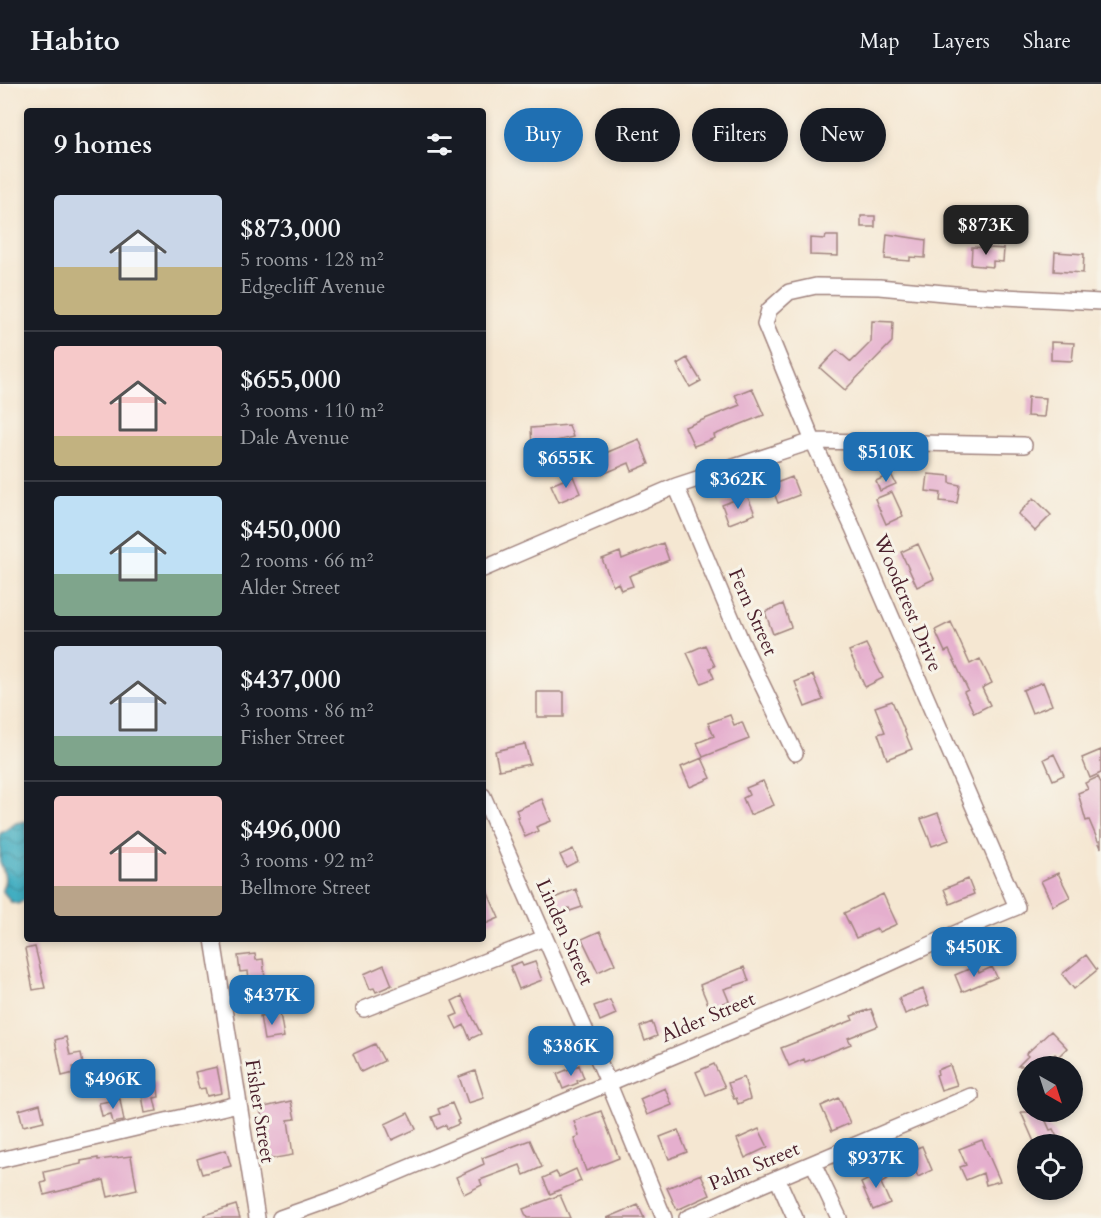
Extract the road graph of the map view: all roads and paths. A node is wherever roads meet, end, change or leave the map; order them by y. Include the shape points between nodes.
1 (1101, 302) edge
2 (813, 441) junction
3 (1024, 445) dead end
4 (676, 486) junction
5 (486, 568) edge
6 (795, 753) dead end
7 (486, 803) edge
8 (1017, 907) joint
9 (544, 938) junction
10 (213, 942) edge
11 (364, 1009) dead end
12 (608, 1082) junction
13 (971, 1096) dead end
14 (238, 1104) junction
15 (0, 1160) edge
16 (813, 1163) junction
17 (777, 1178) junction
18 (256, 1218) edge
19 (280, 1218) edge
20 (664, 1218) edge
21 (687, 1218) edge
22 (795, 1218) edge
23 (839, 1218) edge

1 - 2 street, Woodcrest Drive via 879,286 816,286 789,292 769,310 765,324
2 - 3 street
2 - 4 street
2 - 8 street, Woodcrest Drive
4 - 5 street
4 - 6 street, Fern Street via 742,643
7 - 9 street, Linden Street
8 - 12 street, Alder Street
9 - 11 street
9 - 12 street, Linden Street
10 - 14 street, Fisher Street
12 - 19 street, Alder Street via 339,1197
12 - 20 street, Linden Street
13 - 16 street, Palm Street
14 - 15 street
14 - 18 street, Fisher Street
16 - 17 street, Palm Street
16 - 23 street
17 - 21 street, Palm Street
17 - 22 street

